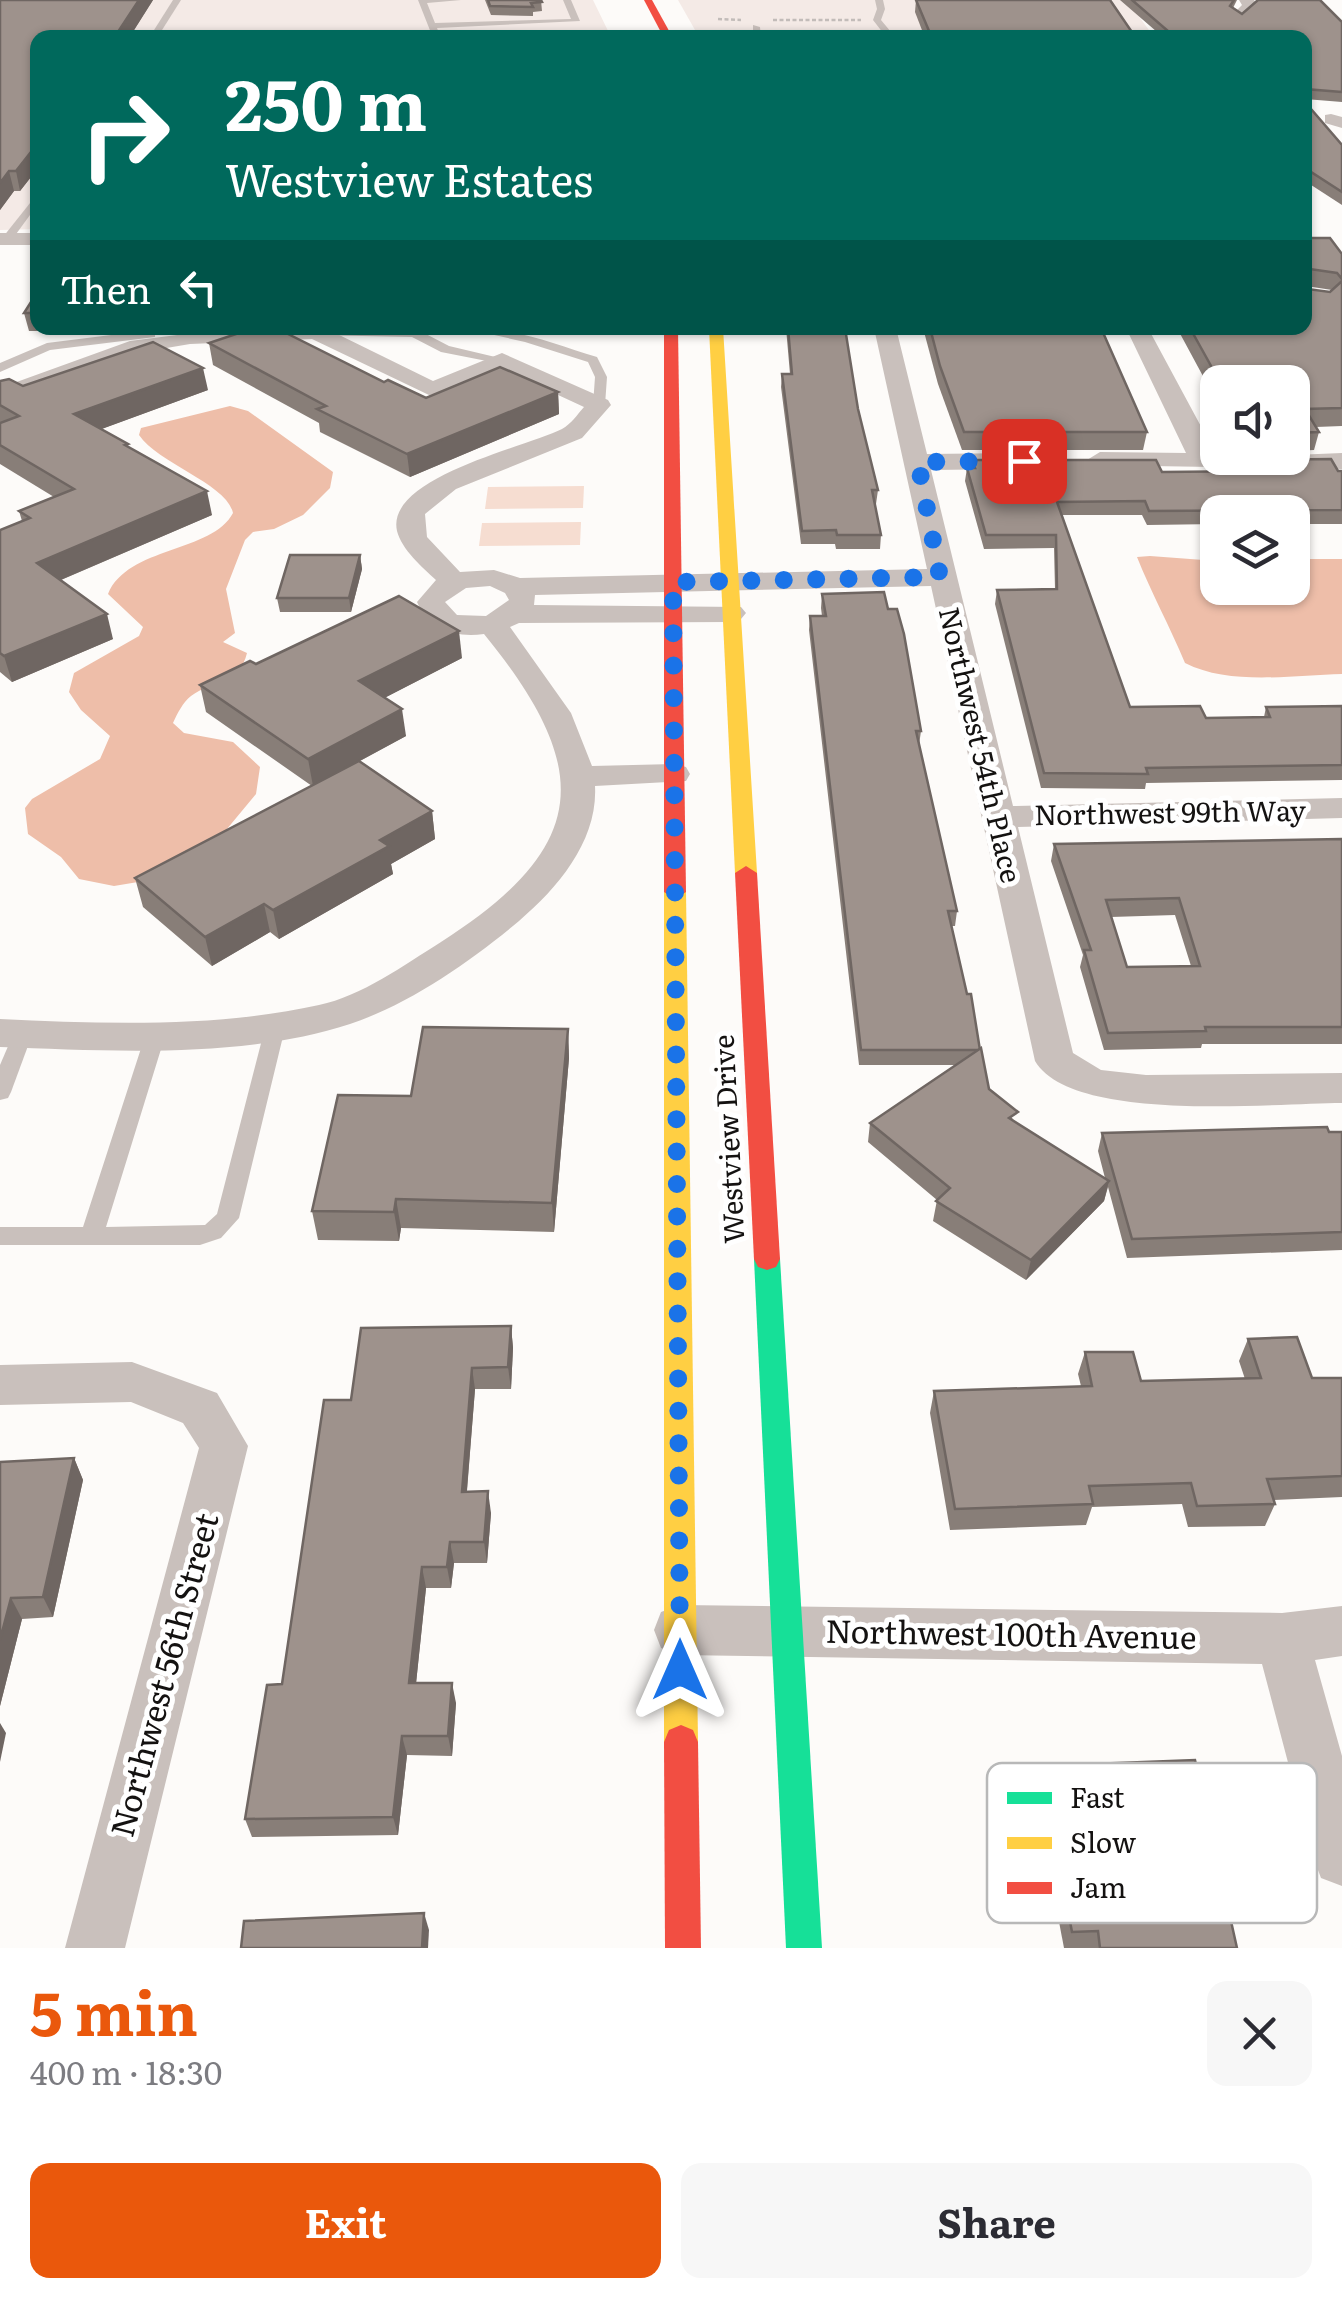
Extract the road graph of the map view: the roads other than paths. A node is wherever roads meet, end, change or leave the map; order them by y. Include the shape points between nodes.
1 (177, 0) edge
2 (457, 0) edge
3 (566, 0) edge
4 (648, 0) edge
5 (878, 0) edge
6 (423, 1) edge
7 (432, 26) junction
8 (158, 30) edge
9 (433, 30) edge
10 (665, 30) edge
11 (885, 30) edge
12 (30, 206) edge
13 (4, 239) edge
14 (30, 239) edge
15 (150, 335) edge
16 (322, 335) edge
17 (416, 335) edge
18 (506, 335) edge
19 (672, 335) edge
20 (716, 335) edge
21 (887, 335) edge
22 (1141, 335) edge
23 (502, 360) junction
24 (0, 368) edge
25 (0, 396) edge
26 (598, 405) junction
27 (1200, 456) edge
28 (1200, 460) edge
29 (1310, 461) edge
30 (1342, 461) edge
31 (918, 462) junction
32 (940, 577) junction
33 (729, 580) junction
34 (454, 582) junction
35 (673, 582) junction
36 (507, 608) junction
37 (672, 614) junction
38 (731, 614) junction
39 (674, 774) junction
40 (579, 776) junction
41 (1342, 808) edge
42 (997, 817) junction
43 (276, 1024) junction
44 (156, 1033) junction
45 (11, 1034) edge
46 (1342, 1088) edge
47 (0, 1092) edge
48 (0, 1236) edge
49 (92, 1236) junction
50 (0, 1385) edge
51 (680, 1630) junction
52 (1342, 1631) edge
53 (786, 1633) junction
54 (1282, 1638) junction
55 (1316, 1763) edge
56 (1317, 1766) edge
57 (1342, 1857) edge
58 (95, 1948) edge
59 (683, 1948) edge
60 (804, 1948) edge

1 - 8 lane
2 - 6 lane
3 - 7 lane via 576,21
4 - 10 street
5 - 11 lane via 877,20
6 - 7 lane
7 - 9 lane
12 - 13 lane
13 - 14 street
15 - 24 lane via 47,347
15 - 25 street
16 - 23 street via 429,388
17 - 23 lane via 445,349
18 - 26 lane via 593,360 601,377
19 - 35 street, Westview Drive
20 - 33 street, Westview Drive
21 - 31 street, Northwest 54th Place
22 - 27 street
23 - 26 street
26 - 34 street via 576,432 447,483 410,512 409,527
28 - 31 street
29 - 30 street
31 - 32 street, Northwest 54th Place
32 - 33 street
32 - 42 street, Northwest 54th Place
33 - 35 street
33 - 38 street, Westview Drive
34 - 36 street via 494,578
34 - 36 street via 431,602 438,616 462,625
35 - 36 street
35 - 37 street, Westview Drive
36 - 37 street
36 - 40 street
37 - 38 street
37 - 39 street, Westview Drive
38 - 53 street, Westview Drive
39 - 40 street
39 - 51 street, Westview Drive
40 - 43 street via 565,844 526,897 478,936 376,998 322,1018
41 - 42 street, Northwest 99th Way
42 - 46 street, Northwest 54th Place via 1054,1061 1092,1084 1146,1090
43 - 44 street
43 - 49 lane via 228,1218 200,1236
44 - 45 street
44 - 49 lane
45 - 47 lane
48 - 49 lane
50 - 58 street, Northwest 56th Street via 132,1382 200,1408 224,1446
51 - 53 street, Northwest 100th Avenue
51 - 59 street, Westview Drive
52 - 54 street, Northwest 100th Avenue
53 - 54 street, Northwest 100th Avenue
53 - 60 street, Westview Drive
54 - 55 street
56 - 57 street

